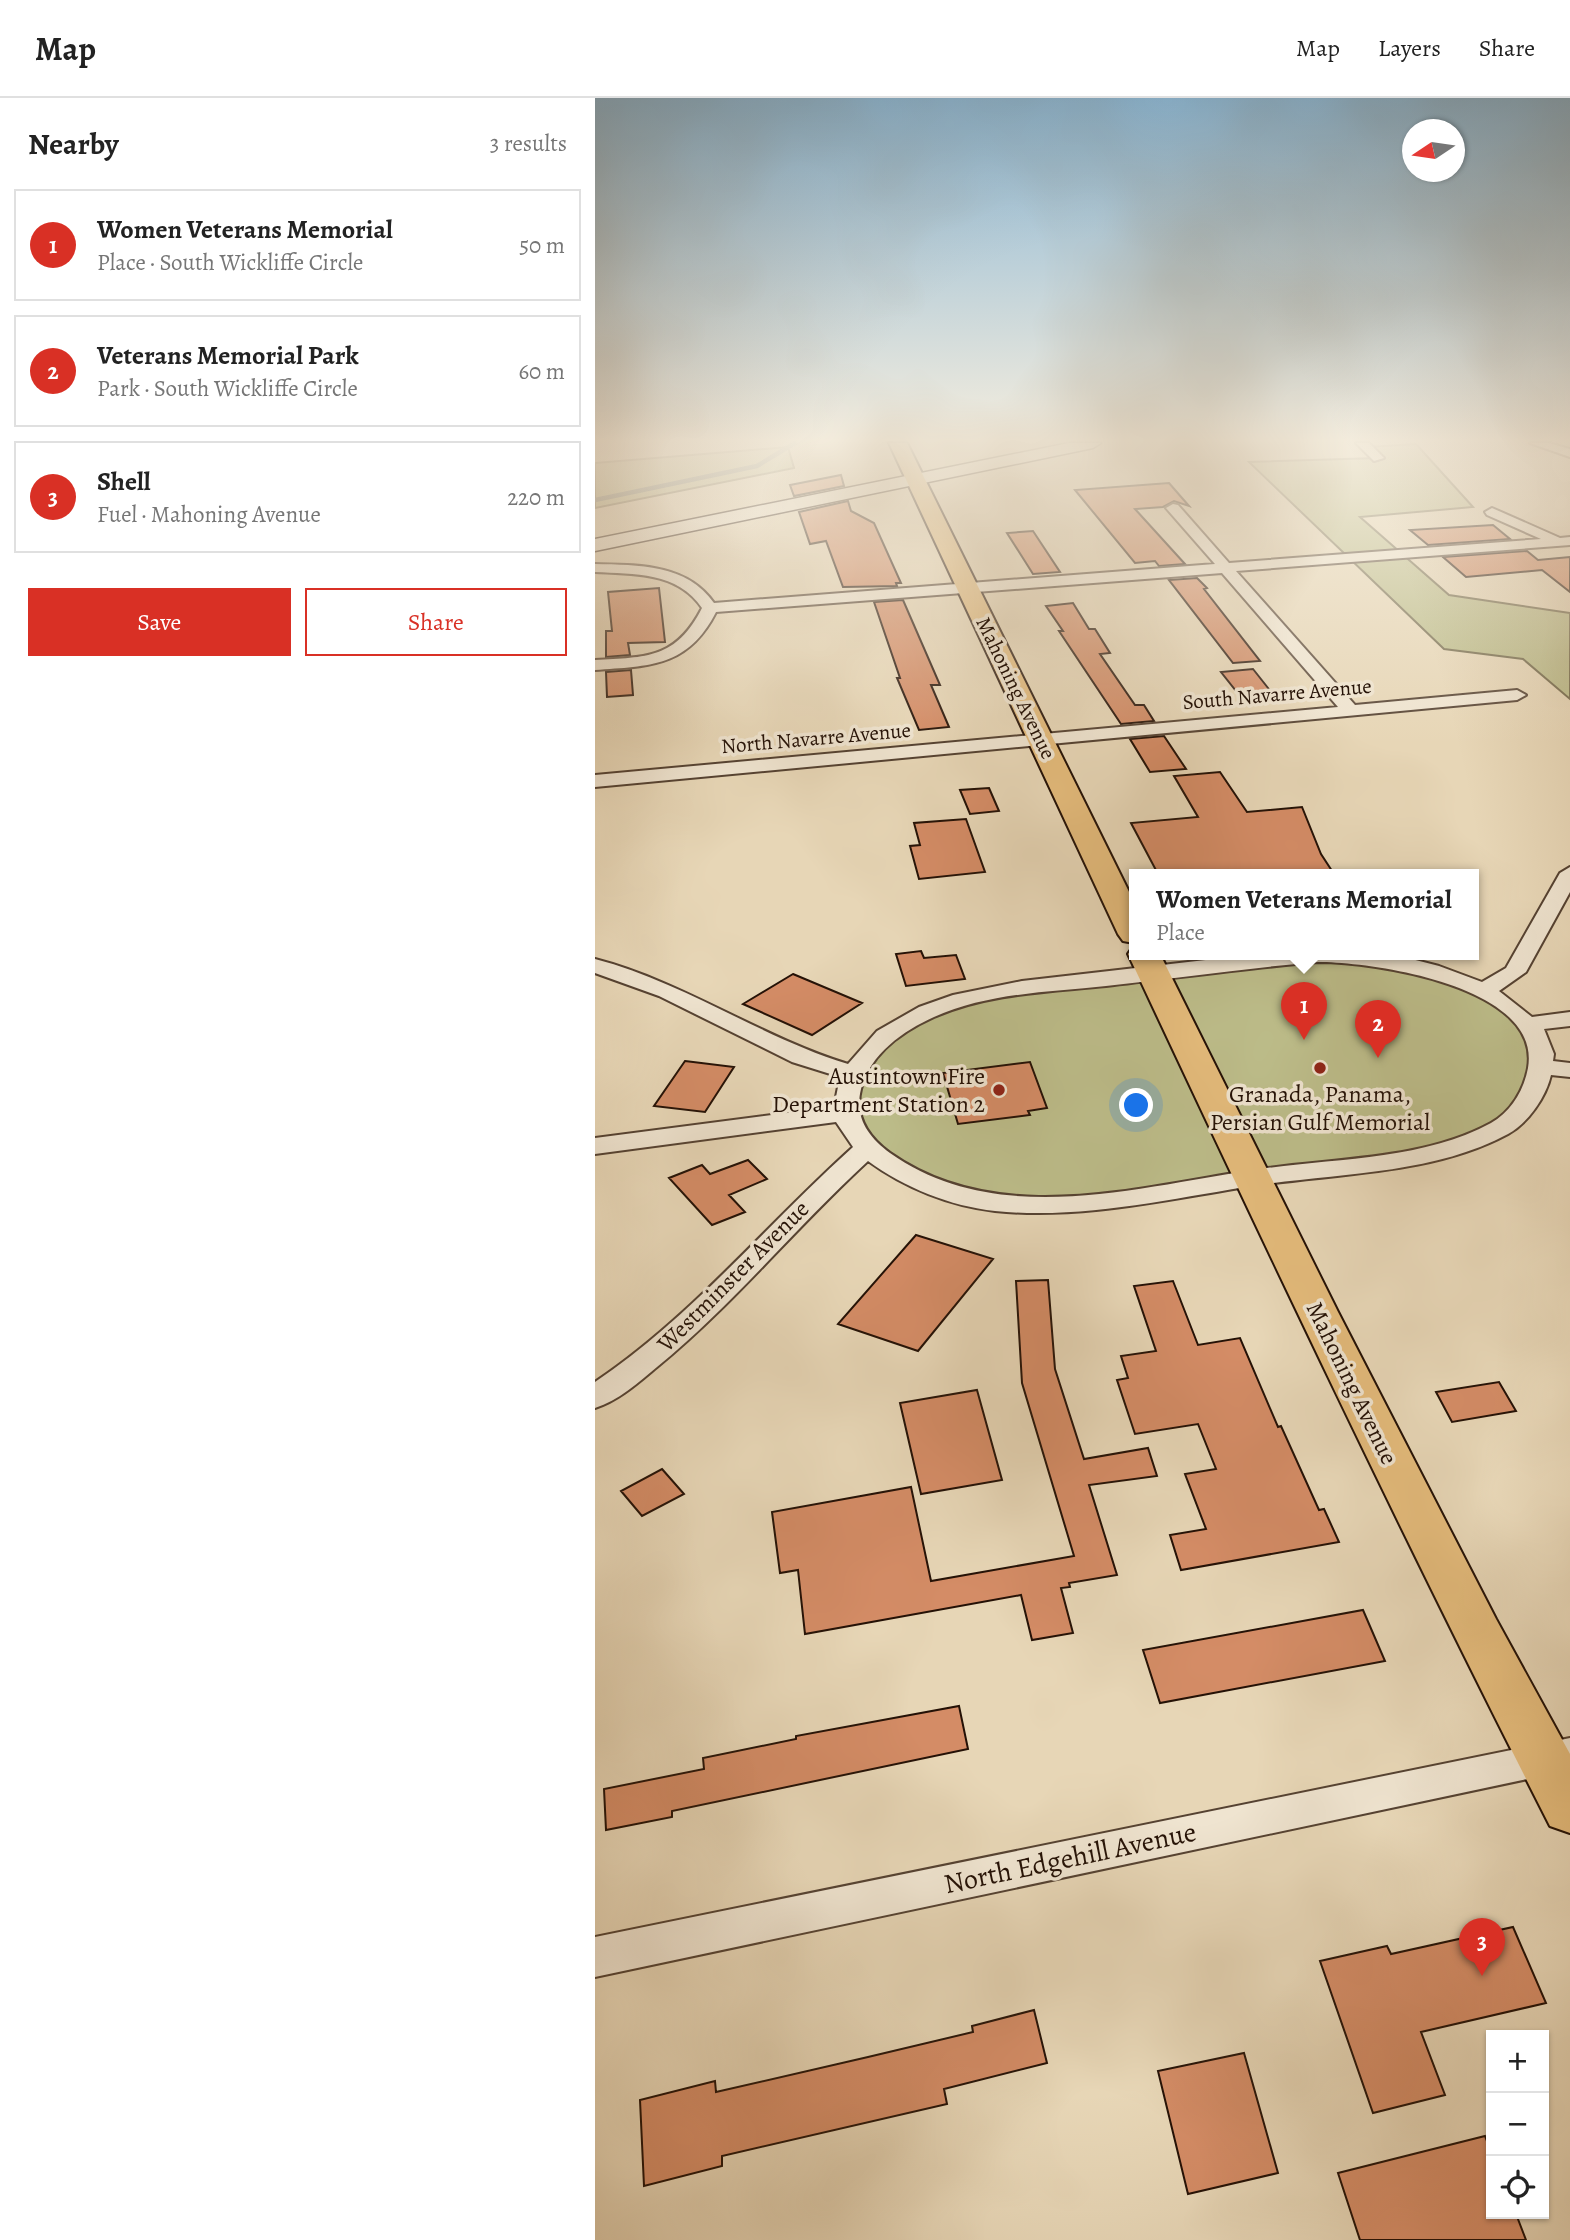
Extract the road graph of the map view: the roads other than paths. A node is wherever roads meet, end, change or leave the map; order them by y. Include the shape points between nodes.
1 (946, 543) edge
2 (1204, 543) edge
3 (1566, 543) edge
4 (595, 568) edge
5 (1226, 568) junction
6 (967, 588) junction
7 (710, 608) junction
8 (595, 665) edge
9 (1517, 695) dead end
10 (1350, 710) junction
11 (1041, 739) junction
12 (595, 781) edge
13 (1570, 873) edge
14 (1129, 924) edge
15 (1242, 960) edge
16 (1378, 960) edge
17 (1149, 964) edge
18 (595, 966) edge
19 (1483, 991) junction
20 (1570, 1019) edge
21 (1529, 1024) junction
22 (1543, 1067) junction
23 (1570, 1070) edge
24 (852, 1073) junction
25 (846, 1113) junction
26 (595, 1146) edge
27 (866, 1149) junction
28 (1253, 1178) junction
29 (595, 1397) edge
30 (1558, 1757) edge
31 (1570, 1808) edge
32 (595, 1957) edge

1 - 6 main road, Mahoning Avenue
2 - 5 street
3 - 5 street
4 - 7 street via 673,577 699,592
5 - 6 street
5 - 10 street
6 - 7 street
6 - 11 main road, Mahoning Avenue
7 - 8 street via 697,637 680,650
9 - 10 street, South Navarre Avenue
10 - 11 street, South Navarre Avenue
11 - 12 street, North Navarre Avenue
11 - 14 main road, Mahoning Avenue
13 - 19 street via 1515,972
15 - 17 street
16 - 19 street via 1408,964
17 - 24 street via 938,1007 895,1029
17 - 28 main road, Mahoning Avenue
18 - 24 street via 667,991 801,1058
19 - 21 street
20 - 21 street
21 - 22 street via 1542,1049
22 - 23 street
22 - 28 street via 1531,1095 1509,1121 1473,1141 1421,1154
24 - 25 street
25 - 26 street
25 - 27 street
27 - 28 street via 936,1188 1011,1204 1078,1202
27 - 29 street, Westminster Avenue via 823,1185 666,1345
28 - 30 main road, Mahoning Avenue via 1405,1489
30 - 31 main road, Mahoning Avenue
30 - 32 street, North Edgehill Avenue

